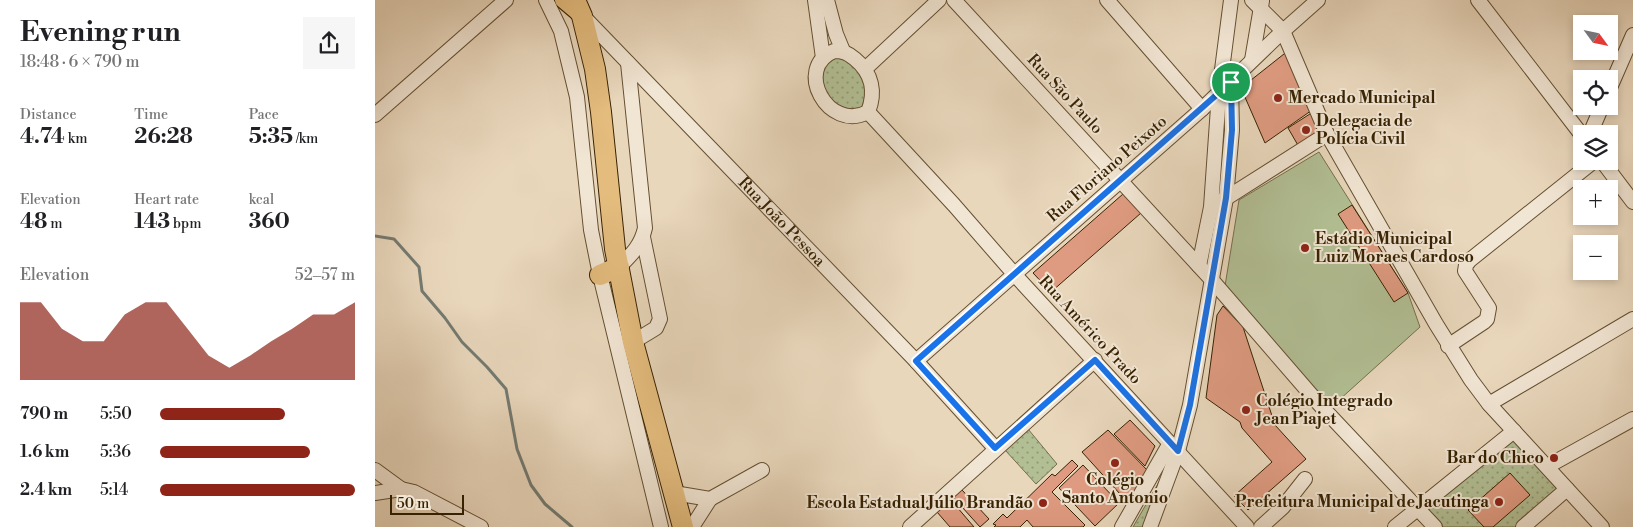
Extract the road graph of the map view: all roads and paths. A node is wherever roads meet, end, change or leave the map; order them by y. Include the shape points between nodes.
1 (506, 0) edge
2 (546, 0) edge
3 (563, 0) edge
4 (815, 0) edge
5 (827, 0) edge
6 (939, 0) edge
7 (954, 0) edge
8 (1107, 0) edge
9 (1231, 0) edge
10 (1318, 0) edge
11 (1478, 0) edge
12 (1258, 3) edge
13 (579, 8) edge
14 (1283, 31) junction
15 (1633, 35) edge
16 (843, 51) junction
17 (823, 58) junction
18 (1252, 60) junction
19 (628, 63) junction
20 (865, 69) junction
21 (1618, 70) edge
22 (1231, 82) junction
23 (1219, 93) junction
24 (1202, 109) junction
25 (868, 112) junction
26 (375, 115) edge
27 (1574, 125) edge
28 (1327, 134) junction
29 (1583, 170) edge
30 (1609, 170) edge
31 (1120, 180) junction
32 (1226, 198) junction
33 (1633, 202) edge
34 (1211, 207) junction
35 (643, 237) junction
36 (1199, 266) junction
37 (619, 267) junction
38 (1015, 274) junction
39 (600, 275) junction
40 (1211, 279) junction
41 (1633, 318) edge
42 (633, 342) junction
43 (1448, 346) junction
44 (1095, 360) junction
45 (916, 361) junction
46 (1489, 404) junction
47 (1633, 419) edge
48 (1514, 431) junction
49 (1174, 447) junction
50 (995, 448) junction
51 (1548, 466) junction
52 (375, 470) edge
53 (762, 470) dead end
54 (1305, 478) dead end
55 (401, 488) junction
56 (1567, 489) junction
57 (375, 493) edge
58 (674, 493) junction
59 (710, 500) junction
60 (1417, 508) junction
61 (481, 527) edge
62 (661, 527) edge
63 (683, 527) edge
64 (692, 527) edge
65 (910, 527) edge
66 (1122, 527) edge
67 (1150, 527) edge
68 (1247, 527) edge
69 (1261, 527) edge
70 (1395, 527) edge
71 (1435, 527) edge
72 (1523, 527) edge
73 (1602, 527) edge

1 - 26 street
2 - 39 street via 561,31 577,97 591,230
3 - 13 main road, Rua João Pessoa
4 - 17 street
5 - 16 street
6 - 20 street
7 - 31 street, Rua São Paulo
8 - 24 street
9 - 23 street
10 - 14 street, Rua Floriano Peixoto
11 - 27 street
12 - 14 street
12 - 18 street
13 - 19 street, Rua João Pessoa
13 - 37 highway via 595,70
14 - 18 street, Rua Floriano Peixoto
14 - 28 street
15 - 21 street
16 - 17 street via 834,51
16 - 20 street
17 - 25 street via 818,69 817,88 821,98 828,106 849,116
18 - 22 street, Rua Floriano Peixoto
19 - 35 street via 645,228
19 - 45 street, Rua João Pessoa
20 - 25 street via 872,90
22 - 23 street, Rua Floriano Peixoto
22 - 32 street via 1232,130
23 - 24 street, Rua Floriano Peixoto
23 - 34 street
24 - 31 street, Rua Floriano Peixoto
25 - 38 street, Rua Américo Prado
28 - 32 street
28 - 43 street
29 - 43 street via 1466,265 1465,271 1489,308 1489,314 1484,322
30 - 33 street
31 - 36 street, Rua São Paulo
31 - 38 street, Rua Floriano Peixoto
32 - 34 street
32 - 40 street
34 - 36 street
35 - 37 street via 636,250
35 - 42 street via 660,319 656,328
36 - 40 street, Rua São Paulo
37 - 39 highway
37 - 42 highway
38 - 44 street, Rua Américo Prado
38 - 45 street, Rua Floriano Peixoto
39 - 62 street
40 - 49 street via 1190,405
40 - 60 street, Rua São Paulo via 1320,405
41 - 46 street
42 - 58 highway
43 - 46 street
44 - 49 street, Rua Américo Prado
44 - 50 street
45 - 50 street, Rua João Pessoa
46 - 48 street
47 - 51 street
48 - 51 street
48 - 60 street
49 - 66 street
49 - 67 street
49 - 68 street, Rua Américo Prado
50 - 65 street
51 - 56 street
52 - 55 street
53 - 59 street
54 - 69 street via 1283,507
55 - 57 street
55 - 61 street
56 - 72 street
56 - 73 street
58 - 59 street
58 - 63 highway
59 - 64 street
60 - 70 street
60 - 71 street, Rua São Paulo

